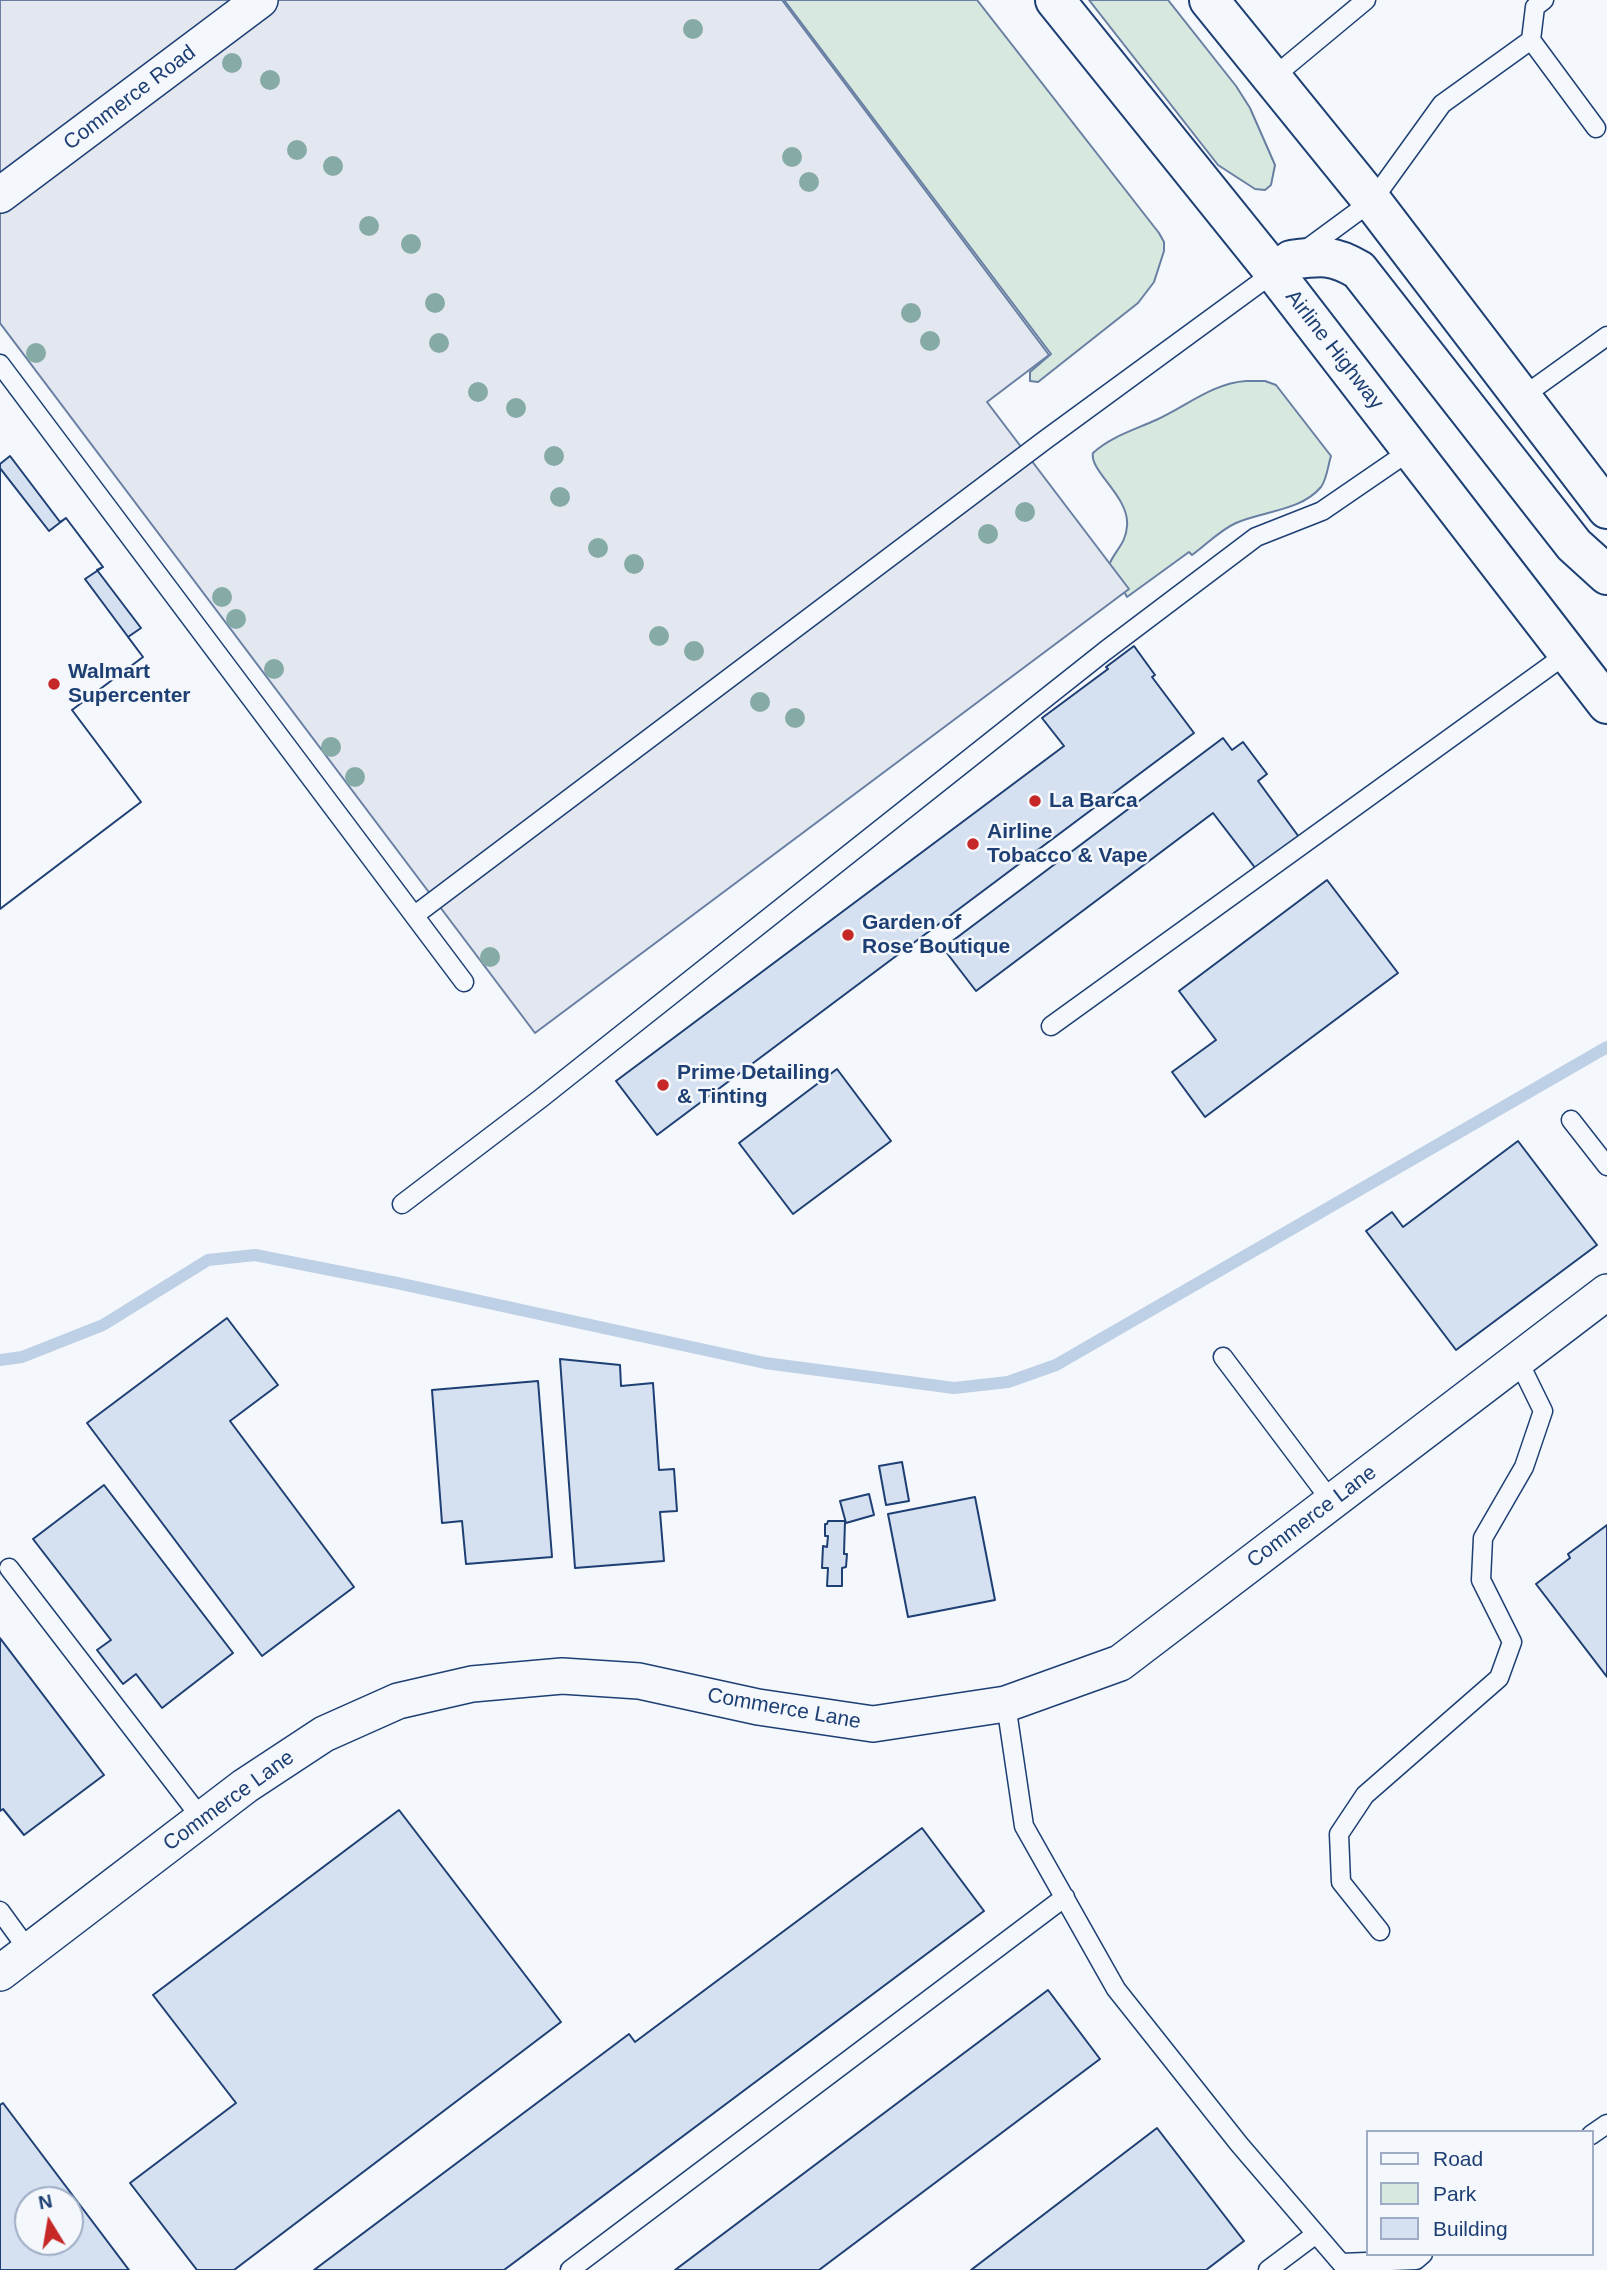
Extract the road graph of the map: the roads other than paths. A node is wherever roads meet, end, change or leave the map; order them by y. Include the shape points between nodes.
1 (260, 0) edge
2 (1055, 0) edge
3 (1209, 0) edge
4 (1366, 0) edge
5 (1544, 0) edge
6 (1531, 40) junction
7 (1271, 79) junction
8 (1596, 128) dead end
9 (0, 195) edge
10 (1372, 201) junction
11 (1283, 266) junction
12 (1607, 335) edge
13 (0, 364) edge
14 (1522, 397) junction
15 (1411, 450) junction
16 (1607, 509) edge
17 (1607, 575) edge
18 (1568, 653) junction
19 (1607, 704) edge
20 (415, 915) junction
21 (464, 982) dead end
22 (1051, 1027) dead end
23 (1571, 1120) dead end
24 (1607, 1166) edge
25 (402, 1204) dead end
26 (1607, 1292) edge
27 (1223, 1357) dead end
28 (1518, 1360) junction
29 (1332, 1502) junction
30 (9, 1568) dead end
31 (1006, 1704) junction
32 (202, 1819) junction
33 (1065, 1897) junction
34 (0, 1911) edge
35 (1380, 1931) dead end
36 (29, 1951) junction
37 (0, 1973) edge
38 (1316, 2234) junction
39 (1421, 2256) edge
40 (570, 2270) edge
41 (1268, 2270) edge

1 - 9 street, Commerce Road
2 - 11 highway, Airline Highway
3 - 7 highway
4 - 7 lane
5 - 6 lane via 1535,7
6 - 8 lane
6 - 10 lane via 1442,104
7 - 10 highway
10 - 11 lane
10 - 14 highway
11 - 15 highway, Airline Highway
11 - 17 highway via 1321,256 1341,259 1359,270 1574,545
11 - 20 lane
12 - 14 lane
13 - 20 lane
14 - 16 highway
15 - 18 highway, Airline Highway
15 - 25 lane via 1322,511 1256,537
18 - 19 highway, Airline Highway
18 - 22 lane
20 - 21 lane
23 - 24 lane
26 - 28 street, Commerce Lane
27 - 29 lane
28 - 29 street, Commerce Lane
28 - 35 lane via 1543,1411 1524,1467 1483,1538 1481,1580 1512,1642 1499,1678 1365,1795 1339,1834 1341,1882
29 - 31 street, Commerce Lane via 1120,1663
30 - 32 lane
31 - 32 street, Commerce Lane via 873,1724 758,1707 639,1681 562,1676 472,1684 398,1701 324,1734
31 - 33 lane via 1024,1826
32 - 36 street, Commerce Lane
33 - 38 lane via 1116,1989
33 - 40 lane
34 - 36 lane
36 - 37 street, Commerce Lane
38 - 39 lane via 1341,2263 1416,2260
38 - 41 lane

